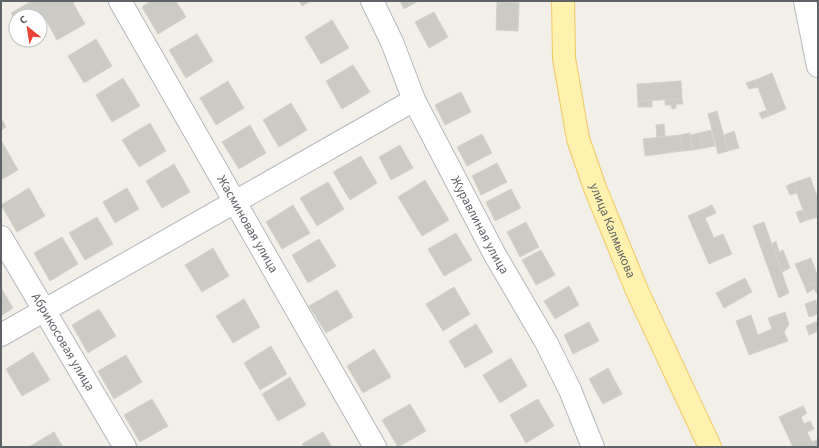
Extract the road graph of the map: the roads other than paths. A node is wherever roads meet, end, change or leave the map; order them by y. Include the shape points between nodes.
1 (120, 1) edge
2 (372, 1) edge
3 (563, 1) edge
4 (805, 1) edge
5 (818, 66) edge
6 (414, 100) junction
7 (235, 202) junction
8 (1, 237) edge
9 (44, 310) junction
10 (1, 335) edge
11 (125, 447) edge
12 (375, 447) edge
13 (593, 447) edge
14 (710, 447) edge

1 - 7 street, Жасминовая улица
2 - 6 street, Журавлиная улица via 392,42
3 - 14 main road, улица Калмыкова via 564,58 578,139 638,293
4 - 5 street
6 - 7 street
6 - 13 street, Журавлиная улица via 495,255 546,342 570,390
7 - 9 street
7 - 12 street, Жасминовая улица
8 - 9 street, Абрикосовая улица
9 - 10 street
9 - 11 street, Абрикосовая улица

